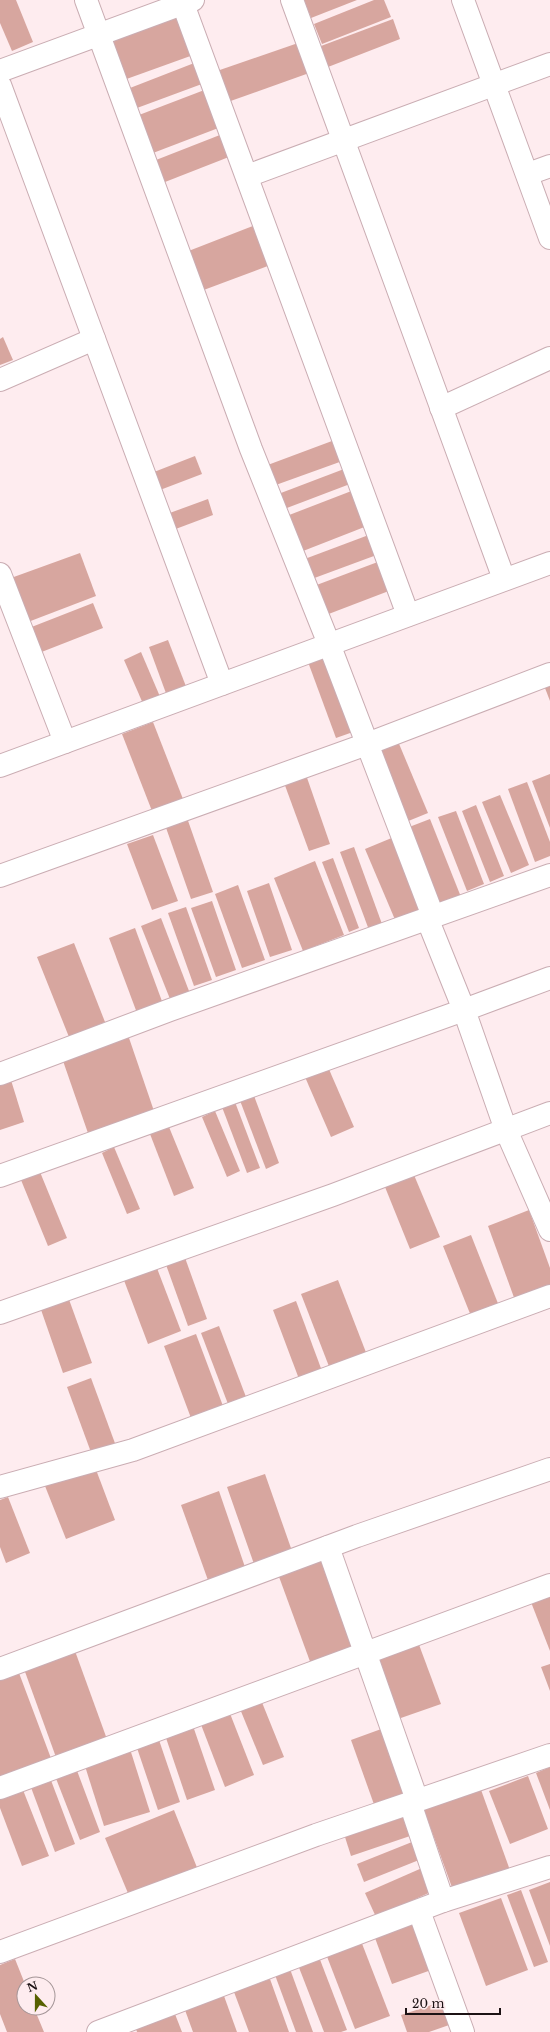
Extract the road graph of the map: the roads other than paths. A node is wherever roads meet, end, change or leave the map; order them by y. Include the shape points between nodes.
1 (86, 0) edge
2 (292, 0) edge
3 (463, 0) edge
4 (188, 2) edge
5 (98, 35) junction
6 (550, 64) edge
7 (0, 71) edge
8 (493, 85) junction
9 (0, 86) edge
10 (343, 142) junction
11 (550, 166) edge
12 (528, 174) junction
13 (247, 176) junction
14 (550, 238) edge
15 (94, 339) junction
16 (550, 358) edge
17 (0, 380) edge
18 (441, 408) junction
19 (550, 563) edge
20 (504, 579) junction
21 (2, 587) edge
22 (408, 615) junction
23 (329, 644) junction
24 (550, 674) edge
25 (222, 684) junction
26 (65, 742) junction
27 (367, 744) junction
28 (0, 766) edge
29 (550, 875) edge
30 (0, 876) edge
31 (430, 917) junction
32 (550, 978) edge
33 (464, 1010) junction
34 (0, 1074) edge
35 (550, 1114) edge
36 (506, 1130) junction
37 (0, 1176) edge
38 (550, 1230) edge
39 (550, 1296) edge
40 (0, 1313) edge
41 (550, 1469) edge
42 (0, 1487) edge
43 (328, 1547) junction
44 (550, 1585) edge
45 (365, 1653) junction
46 (0, 1669) edge
47 (550, 1755) edge
48 (0, 1788) edge
49 (414, 1802) junction
50 (550, 1867) edge
51 (443, 1902) junction
52 (419, 1911) junction
53 (0, 1952) edge
54 (98, 2032) edge
55 (463, 2032) edge

1 - 5 street
2 - 10 street
3 - 8 street
4 - 5 street
4 - 13 street
5 - 7 street
5 - 23 street via 251,449
6 - 8 street
8 - 10 street
8 - 12 street
9 - 15 street
10 - 13 street
10 - 18 street
11 - 12 street
12 - 14 street
13 - 22 street
15 - 17 street
15 - 25 street
16 - 18 street
18 - 20 street
19 - 20 street
20 - 22 street
21 - 26 street
22 - 23 street
23 - 25 street
23 - 27 street
24 - 27 street
25 - 26 street
26 - 28 street
27 - 30 street
27 - 31 street
29 - 31 street
31 - 33 street
31 - 34 street
32 - 33 street
33 - 36 street
33 - 37 street
35 - 36 street
36 - 38 street
36 - 40 street
39 - 42 street via 133,1450
41 - 43 street
43 - 45 street
43 - 46 street
44 - 45 street
45 - 48 street
45 - 49 street
47 - 49 street
49 - 51 street
49 - 53 street via 316,1835
50 - 51 street
51 - 52 street
52 - 54 street
52 - 55 street

